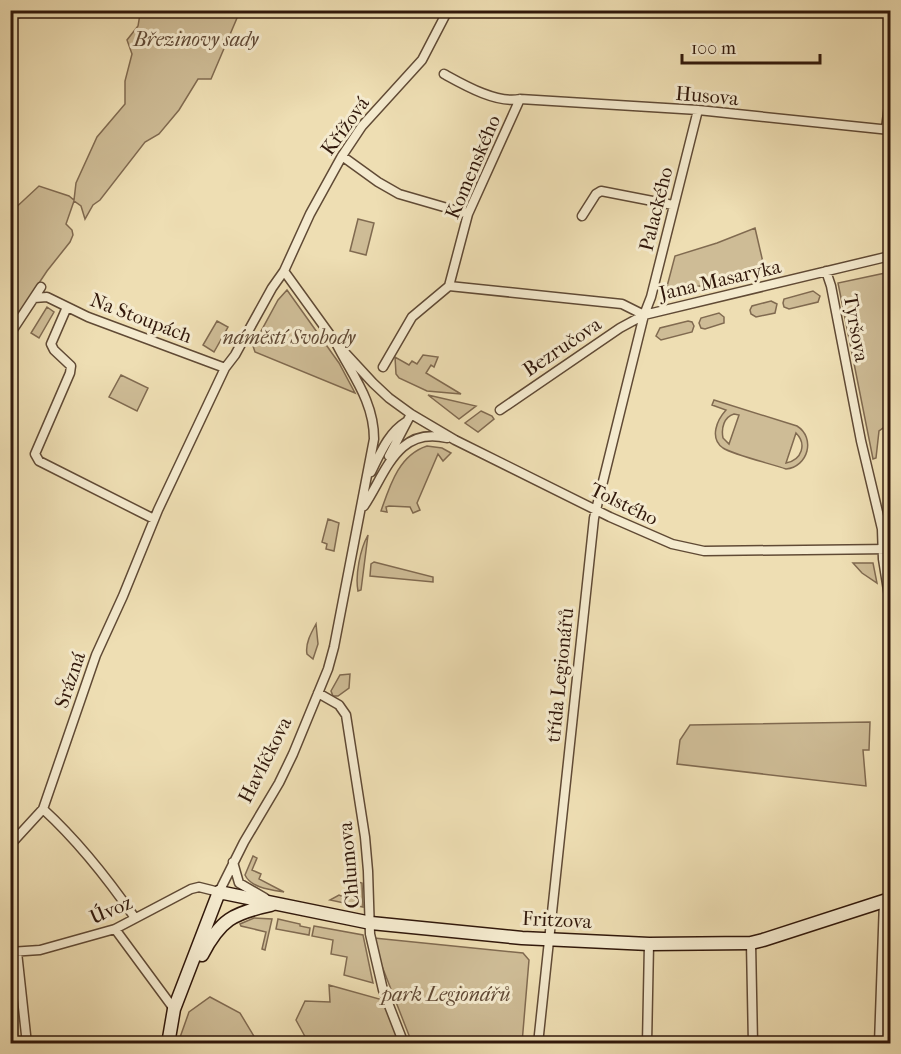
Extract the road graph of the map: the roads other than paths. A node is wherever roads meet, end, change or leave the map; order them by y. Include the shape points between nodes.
1 (448, 10) edge
2 (444, 74) dead end
3 (891, 97) edge
4 (520, 99) junction
5 (698, 111) junction
6 (888, 129) edge
7 (342, 156) junction
8 (673, 205) junction
9 (468, 214) junction
10 (582, 216) dead end
11 (891, 256) edge
12 (284, 271) junction
13 (826, 271) junction
14 (449, 286) junction
15 (67, 307) junction
16 (644, 315) junction
17 (10, 334) edge
18 (336, 343) junction
19 (383, 367) dead end
20 (225, 368) junction
21 (500, 410) dead end
22 (408, 418) junction
23 (456, 440) junction
24 (367, 478) junction
25 (376, 487) junction
26 (596, 509) junction
27 (360, 512) junction
28 (154, 519) junction
29 (886, 549) edge
30 (891, 603) edge
31 (318, 693) junction
32 (43, 809) junction
33 (10, 845) edge
34 (233, 862) junction
35 (219, 892) junction
36 (887, 900) edge
37 (276, 904) junction
38 (135, 918) junction
39 (371, 923) junction
40 (115, 929) junction
41 (549, 941) junction
42 (751, 943) junction
43 (649, 944) junction
44 (14, 952) edge
45 (187, 979) junction
46 (173, 1012) junction
47 (27, 1044) edge
48 (159, 1044) edge
49 (168, 1044) edge
50 (404, 1044) edge
51 (538, 1044) edge
52 (646, 1044) edge
53 (753, 1044) edge
54 (879, 1044) edge

1 - 7 street, Křížová via 422,60 367,121
2 - 4 street, Husova via 503,100
3 - 6 street
4 - 5 street, Husova
4 - 9 street, Komenského
5 - 6 street, Husova
5 - 8 street, Palackého
7 - 9 street via 399,194
7 - 12 street, Křížová
8 - 10 street via 601,191
8 - 16 street, Palackého
9 - 14 street, Komenského
11 - 13 street, Jana Masaryka
12 - 18 street
12 - 20 street
13 - 16 street, Jana Masaryka
13 - 29 street, Tyršova
14 - 16 street, Jana Masaryka via 622,304
14 - 19 street via 412,317
15 - 17 street, Na Stoupách via 47,297 34,298
15 - 20 street, Na Stoupách
15 - 28 street via 51,344 71,366 70,373 36,458
16 - 21 street, Bezručova
16 - 26 street, třída Legionářů
18 - 22 street, Tolstého
18 - 24 street, Havlíčkova via 362,387 372,417 374,439
20 - 28 street, Srázná
22 - 23 street, Tolstého
22 - 24 street, Havlíčkova via 389,438
22 - 25 street, Havlíčkova
23 - 25 street, Havlíčkova via 427,436 409,441 394,456
23 - 26 street, Tolstého
24 - 27 street, Havlíčkova
25 - 27 street, Havlíčkova
26 - 29 street, Tolstého via 658,538 704,551
26 - 41 street, třída Legionářů
27 - 31 street, Havlíčkova via 334,647
28 - 32 street, Srázná via 96,655
29 - 30 street, Tyršova
31 - 34 street, Havlíčkova via 294,754
31 - 39 street, Chlumova via 339,705 346,715 365,837
32 - 33 street, Srázná
32 - 38 street via 85,852
34 - 35 street, Havlíčkova
34 - 37 street via 239,883
35 - 37 street, Fritzova
35 - 38 street, Úvoz via 191,889
35 - 45 street, Havlíčkova
36 - 42 street, Fritzova
36 - 54 street
37 - 39 street, Fritzova
37 - 45 street via 251,909 220,926
38 - 40 street, Úvoz
39 - 41 street, Fritzova
39 - 50 street, Chlumova via 383,990
40 - 44 street, Úvoz via 40,950
40 - 46 street
41 - 43 street, Fritzova
41 - 51 street, třída Legionářů
42 - 43 street, Fritzova
42 - 53 street
43 - 52 street
44 - 47 street
45 - 46 street, Havlíčkova
46 - 48 street, Havlíčkova
46 - 49 street, Havlíčkova

